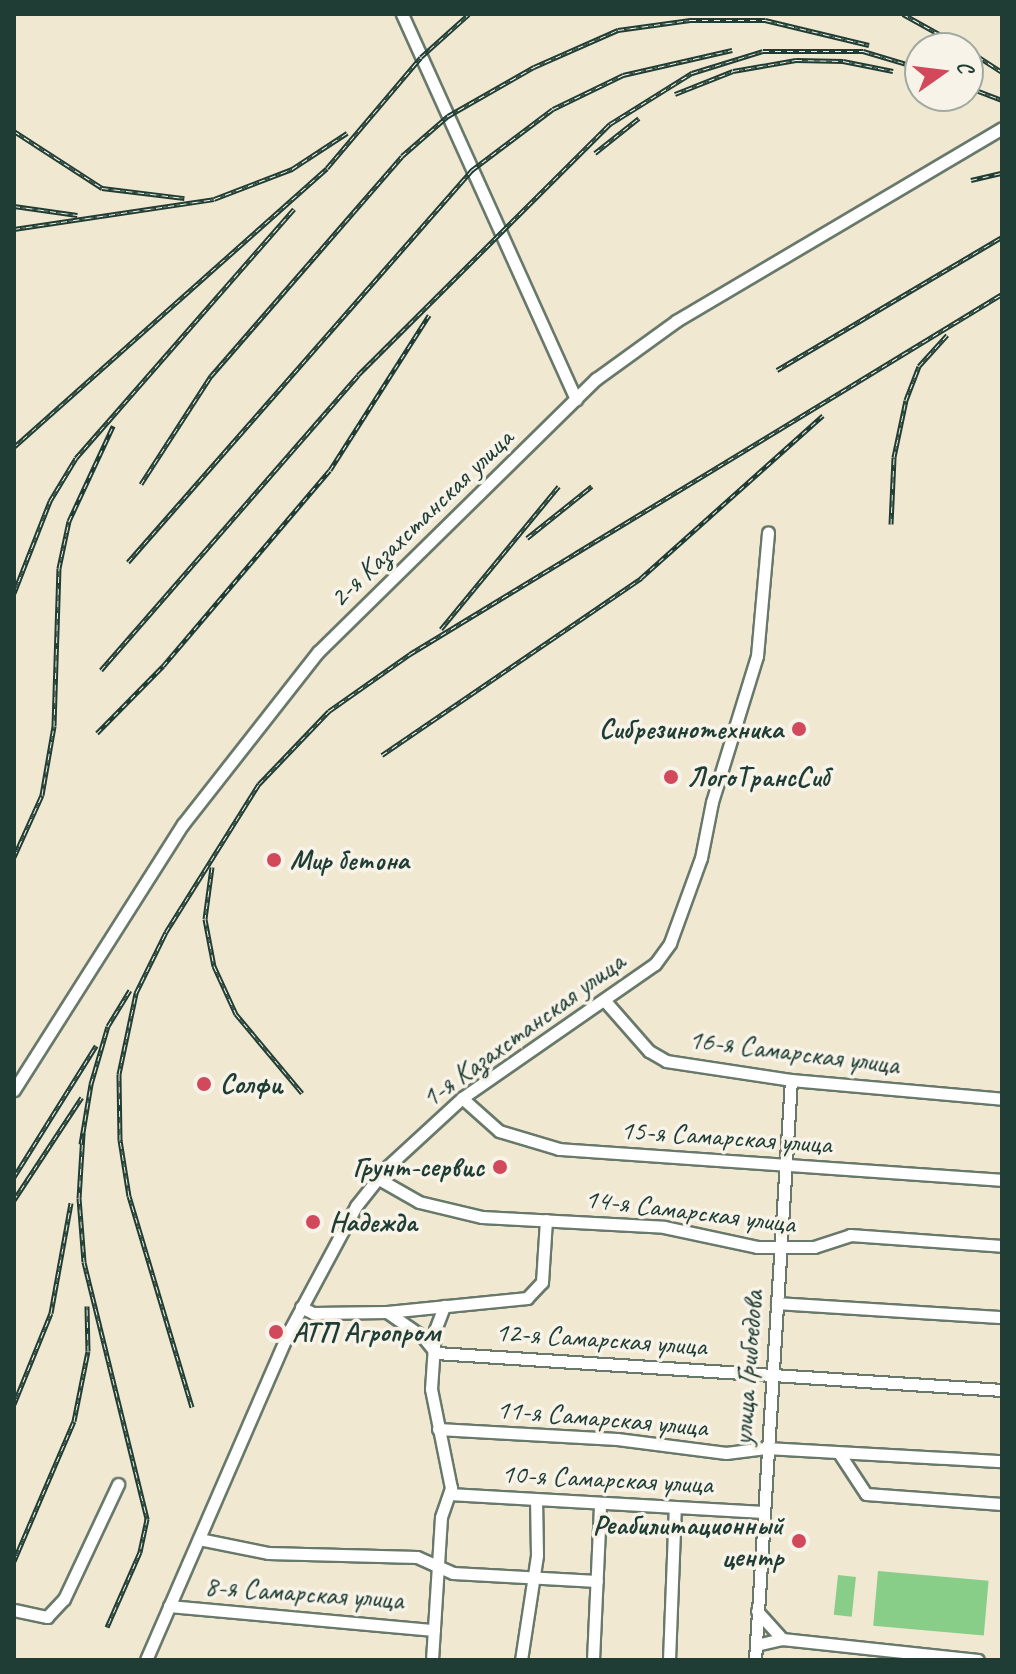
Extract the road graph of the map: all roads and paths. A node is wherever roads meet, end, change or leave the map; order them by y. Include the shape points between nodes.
1 (402, 14) edge
2 (1002, 128) edge
3 (576, 400) junction
4 (768, 532) dead end
5 (605, 1001) junction
6 (791, 1080) junction
7 (14, 1090) edge
8 (462, 1098) junction
9 (1002, 1099) edge
10 (787, 1166) junction
11 (377, 1178) junction
12 (1002, 1180) edge
13 (546, 1220) junction
14 (1002, 1246) edge
15 (781, 1249) junction
16 (777, 1303) junction
17 (444, 1306) junction
18 (301, 1307) junction
19 (387, 1312) junction
20 (1002, 1317) edge
21 (436, 1353) junction
22 (771, 1374) junction
23 (1002, 1390) edge
24 (438, 1429) junction
25 (766, 1448) junction
26 (839, 1453) junction
27 (1002, 1461) edge
28 (118, 1484) dead end
29 (450, 1494) junction
30 (536, 1499) junction
31 (1002, 1504) edge
32 (600, 1505) junction
33 (675, 1507) junction
34 (762, 1512) junction
35 (199, 1539) junction
36 (439, 1566) junction
37 (533, 1578) junction
38 (597, 1581) junction
39 (169, 1606) junction
40 (14, 1610) edge
41 (757, 1611) junction
42 (434, 1630) junction
43 (782, 1639) junction
44 (756, 1645) junction
45 (146, 1660) edge
46 (432, 1660) edge
47 (521, 1660) edge
48 (593, 1660) edge
49 (669, 1660) edge
50 (755, 1660) edge
51 (978, 1660) edge

1 - 3 street
2 - 3 street, 2-я Казахстанская улица via 676,321
3 - 7 street, 2-я Казахстанская улица via 318,652 183,824
4 - 5 street, 1-я Казахстанская улица via 757,656 712,802 701,858 663,955
5 - 6 street, 16-я Самарская улица via 659,1058
5 - 8 street, 1-я Казахстанская улица
6 - 9 street, 16-я Самарская улица
6 - 10 street, улица Грибоедова
8 - 10 street, 15-я Самарская улица via 499,1131 559,1149
8 - 11 street, 1-я Казахстанская улица
10 - 12 street, 15-я Самарская улица
10 - 15 street, улица Грибоедова
11 - 13 street, 14-я Самарская улица via 419,1202 453,1211
11 - 18 street, 1-я Казахстанская улица via 345,1223
13 - 15 street, 14-я Самарская улица via 664,1227
13 - 17 street via 537,1292 527,1298
14 - 15 street, 14-я Самарская улица via 850,1235 814,1247
15 - 16 street, улица Грибоедова
16 - 20 street
16 - 22 street, улица Грибоедова
17 - 19 street
17 - 21 street via 435,1330
18 - 19 street via 326,1314
18 - 35 street, 1-я Казахстанская улица
19 - 21 street
21 - 22 street, 12-я Самарская улица
21 - 24 street via 431,1389
22 - 23 street, 12-я Самарская улица
22 - 25 street, улица Грибоедова
24 - 25 street, 11-я Самарская улица via 617,1439 726,1453
24 - 29 street
25 - 26 street, 11-я Самарская улица
25 - 34 street, улица Грибоедова
26 - 27 street, 11-я Самарская улица
26 - 31 street via 866,1494
28 - 40 street via 64,1599 47,1617
29 - 30 street, 10-я Самарская улица
29 - 36 street via 441,1517
30 - 32 street, 10-я Самарская улица
30 - 37 street
32 - 33 street, 10-я Самарская улица
32 - 38 street
33 - 34 street, 10-я Самарская улица
33 - 49 street
34 - 41 street, улица Грибоедова
35 - 36 street via 268,1553 417,1557
35 - 39 street, 1-я Казахстанская улица
36 - 37 street via 453,1573
36 - 42 street
37 - 38 street
37 - 47 street
38 - 48 street
39 - 42 street, 8-я Самарская улица
39 - 45 street, 1-я Казахстанская улица
41 - 43 street
41 - 44 street, улица Грибоедова
42 - 46 street
43 - 44 street
43 - 51 street
44 - 50 street, улица Грибоедова

